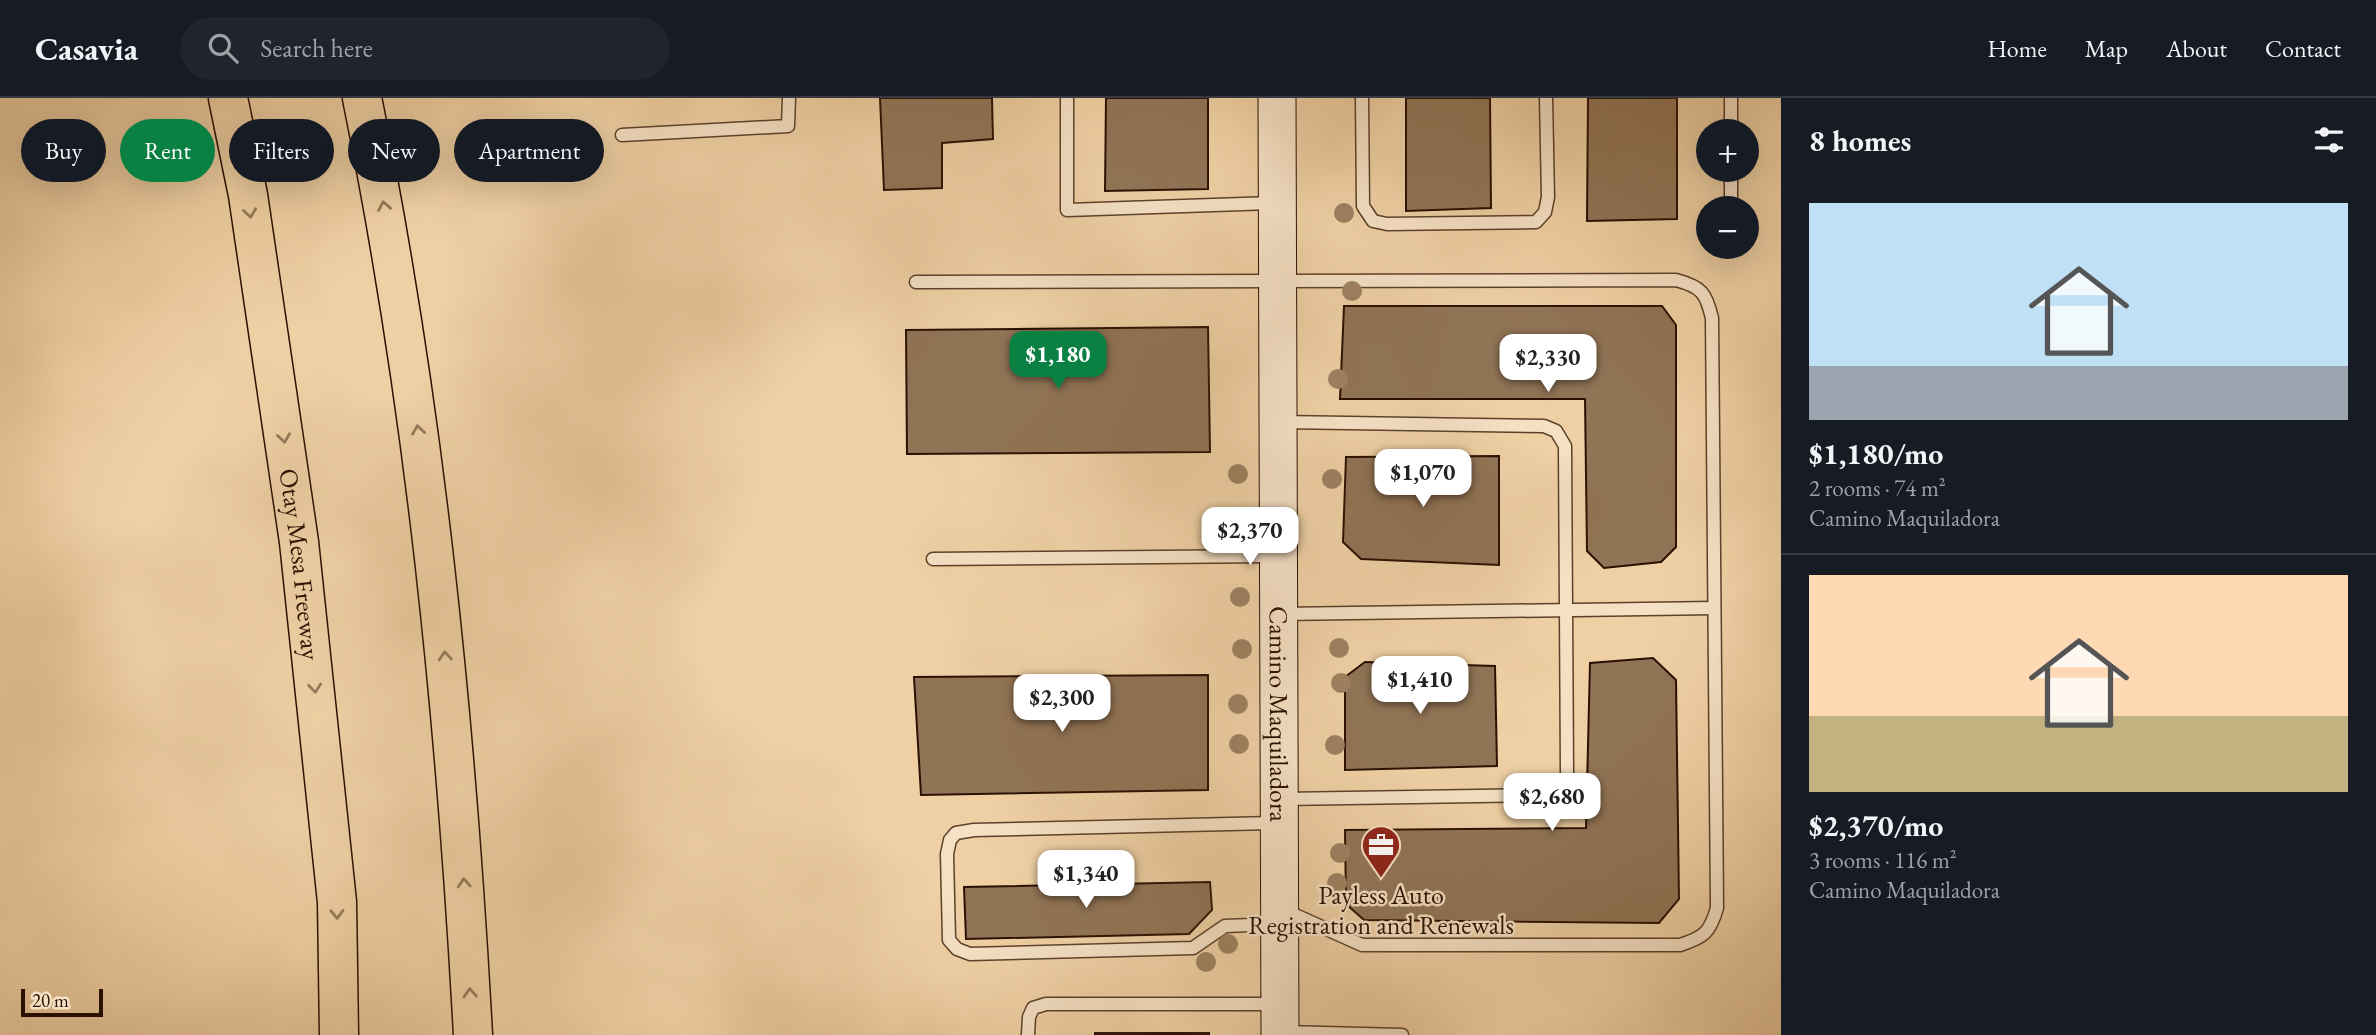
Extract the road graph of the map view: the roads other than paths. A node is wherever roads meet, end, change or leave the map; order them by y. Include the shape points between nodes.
1 (228, 98) edge
2 (362, 98) edge
3 (789, 98) edge
4 (1067, 98) edge
5 (1277, 98) edge
6 (1362, 98) edge
7 (1546, 98) edge
8 (1731, 98) edge
9 (1731, 119) edge
10 (622, 135) dead end
11 (1277, 203) junction
12 (916, 282) dead end
13 (1277, 282) junction
14 (1278, 422) junction
15 (1279, 556) junction
16 (933, 559) dead end
17 (1714, 608) junction
18 (1566, 609) junction
19 (1279, 614) junction
20 (1279, 811) junction
21 (1280, 916) junction
22 (1280, 1023) edge
23 (339, 1035) edge
24 (472, 1035) edge
25 (1028, 1035) edge
26 (1402, 1035) edge

1 -> 23 highway, Otay Mesa Freeway via 248,195 299,542 337,902
24 -> 2 highway via 459,812 438,583 407,350
3 - 10 lane via 788,126
4 - 11 lane via 1067,210
5 - 11 street, Camino Maquiladora
6 - 7 lane via 1363,206 1373,221 1387,224 1536,222 1545,212 1548,197
8 - 9 lane
11 - 13 street, Camino Maquiladora
12 - 13 lane
13 - 14 street, Camino Maquiladora
13 - 17 lane via 1676,280 1695,285 1707,297 1712,318
14 - 15 street, Camino Maquiladora
14 - 18 lane via 1544,426 1556,431 1565,446
15 - 16 lane
15 - 19 street, Camino Maquiladora
17 - 18 lane
17 - 21 lane via 1717,908 1711,929 1696,940 1680,945 1362,945
18 - 19 lane
18 - 20 lane via 1567,774 1561,788 1548,795
19 - 20 street, Camino Maquiladora
20 - 21 street, Camino Maquiladora
20 - 21 lane via 974,830 956,833 947,854 949,940 957,950 970,954 1193,948 1225,926
21 - 22 street, Camino Maquiladora
22 - 25 lane via 1046,1004 1033,1008
22 - 26 lane

